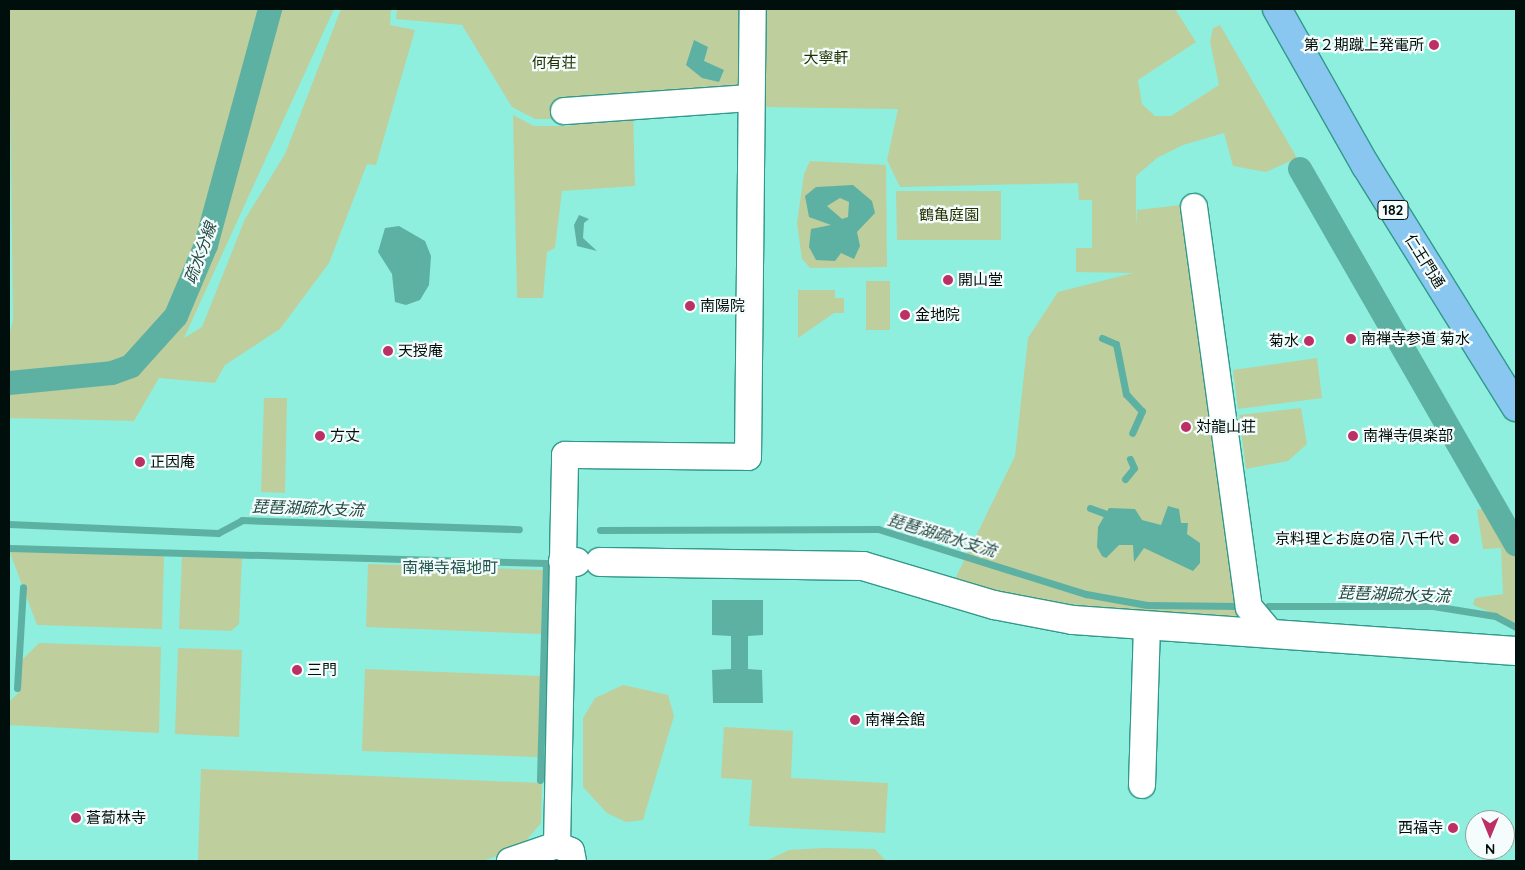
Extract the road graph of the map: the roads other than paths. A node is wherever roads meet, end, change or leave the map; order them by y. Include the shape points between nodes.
1 (753, 9) edge
2 (1277, 9) edge
3 (751, 98) junction
4 (564, 111) dead end
5 (1194, 207) dead end
6 (1516, 406) edge
7 (580, 562) junction
8 (1147, 625) junction
9 (1272, 634) junction
10 (1516, 651) edge
11 (1142, 785) dead end
12 (565, 853) edge
13 (510, 861) edge

1 - 3 street
2 - 6 main road, 仁王門通 / 182 via 1366,166
3 - 4 street
3 - 7 street via 748,457 565,455
5 - 9 street via 1249,607
7 - 8 street via 863,566 1034,614
7 - 12 street
8 - 9 street
8 - 11 street
9 - 10 street
12 - 13 street

